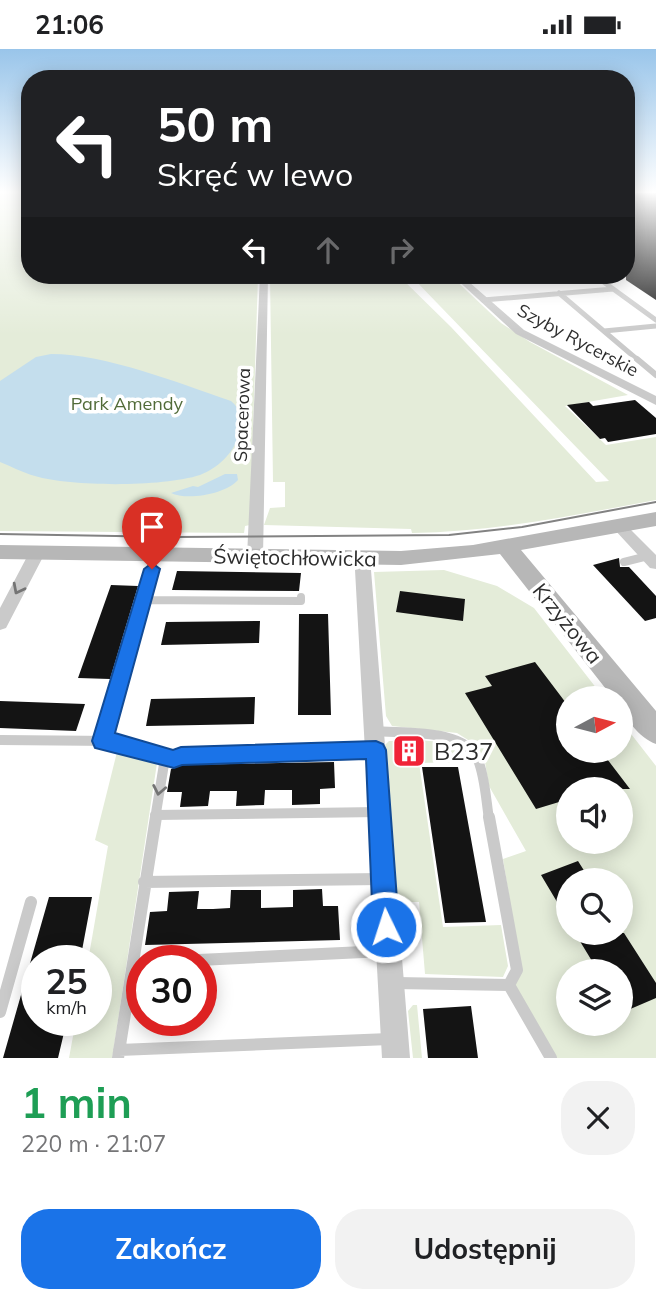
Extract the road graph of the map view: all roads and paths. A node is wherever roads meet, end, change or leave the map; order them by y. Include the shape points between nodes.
1 (264, 284) edge
2 (465, 284) edge
3 (606, 284) edge
4 (613, 289) junction
5 (559, 293) junction
6 (482, 300) junction
7 (656, 320) edge
8 (656, 326) edge
9 (604, 331) junction
10 (656, 375) edge
11 (656, 401) edge
12 (656, 519) edge
13 (619, 526) junction
14 (506, 547) junction
15 (0, 552) edge
16 (37, 553) junction
17 (256, 557) junction
18 (652, 560) edge
19 (624, 562) dead end
20 (152, 569) dead end
21 (363, 570) dead end
22 (301, 597) dead end
23 (143, 600) junction
24 (0, 624) edge
25 (656, 732) edge
26 (0, 740) edge
27 (102, 741) junction
28 (375, 741) junction
29 (174, 759) junction
30 (380, 812) junction
31 (155, 815) junction
32 (383, 879) junction
33 (144, 882) junction
34 (32, 902) dead end
35 (139, 945) edge
36 (388, 951) junction
37 (217, 959) edge
38 (390, 983) junction
39 (509, 985) junction
40 (0, 1012) edge
41 (126, 1019) edge
42 (395, 1049) edge
43 (119, 1054) edge
44 (551, 1058) edge

1 - 17 street, Spacerowa
2 - 6 street, Szyby Rycerskie
3 - 4 lane
4 - 5 lane
4 - 7 lane
5 - 6 lane
5 - 9 lane
6 - 11 street, Szyby Rycerskie via 520,332
8 - 9 lane
9 - 10 lane
12 - 13 main road, Świętochłowicka
13 - 14 main road, Świętochłowicka
13 - 18 street
14 - 17 main road, Świętochłowicka via 401,558
14 - 25 main road, Krzyżowa
15 - 16 main road, Świętochłowicka
16 - 17 main road, Świętochłowicka
16 -> 24 street
18 - 19 lane
20 - 23 lane
21 - 28 street
22 - 23 lane via 301,601
23 - 27 lane
26 - 27 lane
27 - 29 lane
28 - 29 lane
28 - 30 street
28 - 39 lane via 456,738 471,747 479,761 517,970
29 -> 31 lane via 164,764
30 - 31 lane
30 - 32 street
31 - 33 lane
32 - 33 lane
32 - 36 street
33 - 35 lane
34 - 40 lane
36 - 37 lane
36 - 38 street
38 - 39 lane
38 - 42 street
39 - 44 lane
41 - 43 lane
42 - 43 lane

